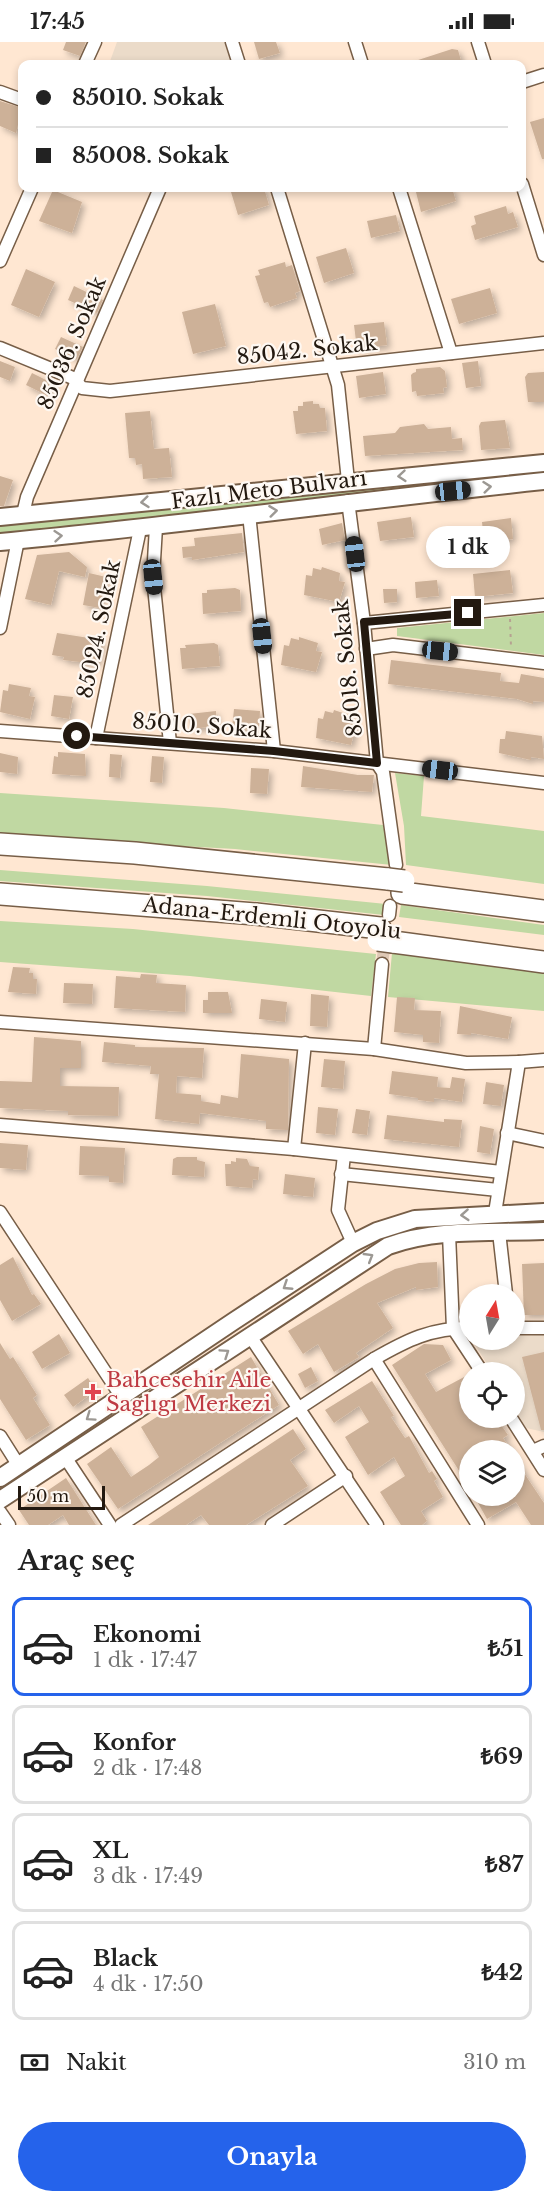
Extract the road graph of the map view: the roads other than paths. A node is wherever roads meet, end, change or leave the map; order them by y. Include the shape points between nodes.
1 (94, 42) edge
2 (232, 42) edge
3 (355, 42) edge
4 (478, 42) edge
5 (87, 60) edge
6 (238, 60) edge
7 (361, 60) edge
8 (484, 60) edge
9 (544, 75) edge
10 (526, 81) edge
11 (0, 92) edge
12 (18, 99) edge
13 (30, 192) edge
14 (158, 192) edge
15 (278, 192) edge
16 (400, 192) edge
17 (524, 192) edge
18 (544, 255) edge
19 (0, 261) edge
20 (544, 343) edge
21 (0, 348) edge
22 (451, 353) junction
23 (331, 367) junction
24 (77, 383) junction
25 (544, 463) edge
26 (348, 482) junction
27 (544, 482) edge
28 (348, 501) junction
29 (23, 514) junction
30 (249, 514) junction
31 (0, 518) edge
32 (148, 528) junction
33 (18, 540) junction
34 (0, 542) edge
35 (544, 605) edge
36 (364, 622) junction
37 (0, 628) edge
38 (366, 649) junction
39 (544, 663) edge
40 (0, 731) edge
41 (96, 738) junction
42 (170, 743) junction
43 (274, 751) junction
44 (377, 763) junction
45 (544, 783) edge
46 (0, 844) edge
47 (0, 857) edge
48 (0, 894) edge
49 (544, 899) edge
50 (391, 906) junction
51 (0, 907) edge
52 (544, 911) edge
53 (544, 949) edge
54 (544, 962) edge
55 (382, 964) tunnel mouth
56 (0, 1022) edge
57 (305, 1044) junction
58 (374, 1049) junction
59 (544, 1060) edge
60 (519, 1062) junction
61 (0, 1125) edge
62 (507, 1132) junction
63 (544, 1141) edge
64 (294, 1149) junction
65 (344, 1155) junction
66 (501, 1172) junction
67 (341, 1174) junction
68 (498, 1190) junction
69 (0, 1212) edge
70 (544, 1212) edge
71 (495, 1213) junction
72 (544, 1231) edge
73 (499, 1232) junction
74 (449, 1234) junction
75 (353, 1243) junction
76 (505, 1284) edge
77 (453, 1328) junction
78 (459, 1328) edge
79 (525, 1328) edge
80 (544, 1328) edge
81 (250, 1336) junction
82 (374, 1359) junction
83 (475, 1362) edge
84 (121, 1396) junction
85 (301, 1407) junction
86 (520, 1428) edge
87 (0, 1436) edge
88 (538, 1448) edge
89 (65, 1457) junction
90 (19, 1466) junction
91 (544, 1470) edge
92 (346, 1476) junction
93 (0, 1478) edge
94 (0, 1500) edge
95 (0, 1512) edge
96 (9, 1525) edge
97 (110, 1525) edge
98 (121, 1525) edge
99 (272, 1525) edge
100 (377, 1525) edge
101 (478, 1525) edge

1 - 5 street
2 - 6 street
3 - 7 street
4 - 8 street
9 - 10 street
11 - 12 street
13 - 19 street
14 - 24 street, 85036. Sokak
15 - 23 street
16 - 22 street
17 - 18 street
20 - 22 street, 85042. Sokak
21 - 24 street, 85042. Sokak
22 - 23 street, 85042. Sokak
23 - 24 street, 85042. Sokak via 110,391 82,388
23 - 26 street via 338,385
24 - 29 street, 85036. Sokak
25 -> 26 main road, Fazlı Meto Bulvarı
26 -> 29 main road, Fazlı Meto Bulvarı
28 -> 27 main road, Fazlı Meto Bulvarı
30 -> 28 main road, Fazlı Meto Bulvarı
28 - 36 street, 85018. Sokak
29 - 31 main road, Fazlı Meto Bulvarı
30 - 32 main road, Fazlı Meto Bulvarı
30 - 43 street
33 -> 32 main road, Fazlı Meto Bulvarı
32 - 41 street, 85024. Sokak
32 - 42 street
33 - 34 main road, Fazlı Meto Bulvarı
33 - 37 street
35 - 36 street
36 - 38 street, 85018. Sokak
38 - 39 street via 393,645
38 - 44 street, 85018. Sokak
40 - 41 street, 85010. Sokak
41 - 42 street, 85010. Sokak
42 - 43 street, 85010. Sokak
43 - 44 street, 85010. Sokak
44 - 45 street, 85010. Sokak
44 - 50 street, 85018. Sokak via 383,772
46 - 50 highway via 135,853
47 - 50 highway, Adana-Erdemli Otoyolu via 126,865
48 - 50 highway, Adana-Erdemli Otoyolu via 256,914
49 - 50 highway
50 - 51 highway via 239,925
50 - 52 highway, Adana-Erdemli Otoyolu
50 - 53 highway, Adana-Erdemli Otoyolu
50 - 54 highway
55 - 58 street
56 - 57 street
57 - 58 street
57 - 64 street
58 - 60 street via 466,1063
59 - 60 street
60 - 62 street
61 - 64 street
62 - 63 street
62 - 66 street
64 - 65 street
65 - 66 street
65 - 67 street
66 - 68 street
67 - 68 street
67 - 75 street via 338,1210
68 - 71 street
69 - 84 street
70 - 71 main road
71 -> 75 main road via 415,1219
72 - 73 main road
73 - 74 main road
73 - 76 street
74 - 77 street
81 -> 74 main road via 388,1246 409,1238
75 -> 84 main road
77 - 78 street
77 - 82 street via 413,1337
77 - 83 street
79 - 80 street
81 - 85 street
89 -> 81 main road
82 - 85 street
82 - 101 street
84 -> 90 main road
85 - 92 street
85 - 98 street
86 - 88 street
87 - 90 street
88 - 91 street
89 - 94 main road
89 - 97 street
90 - 93 main road
92 - 99 street
92 - 100 street
95 - 96 street

